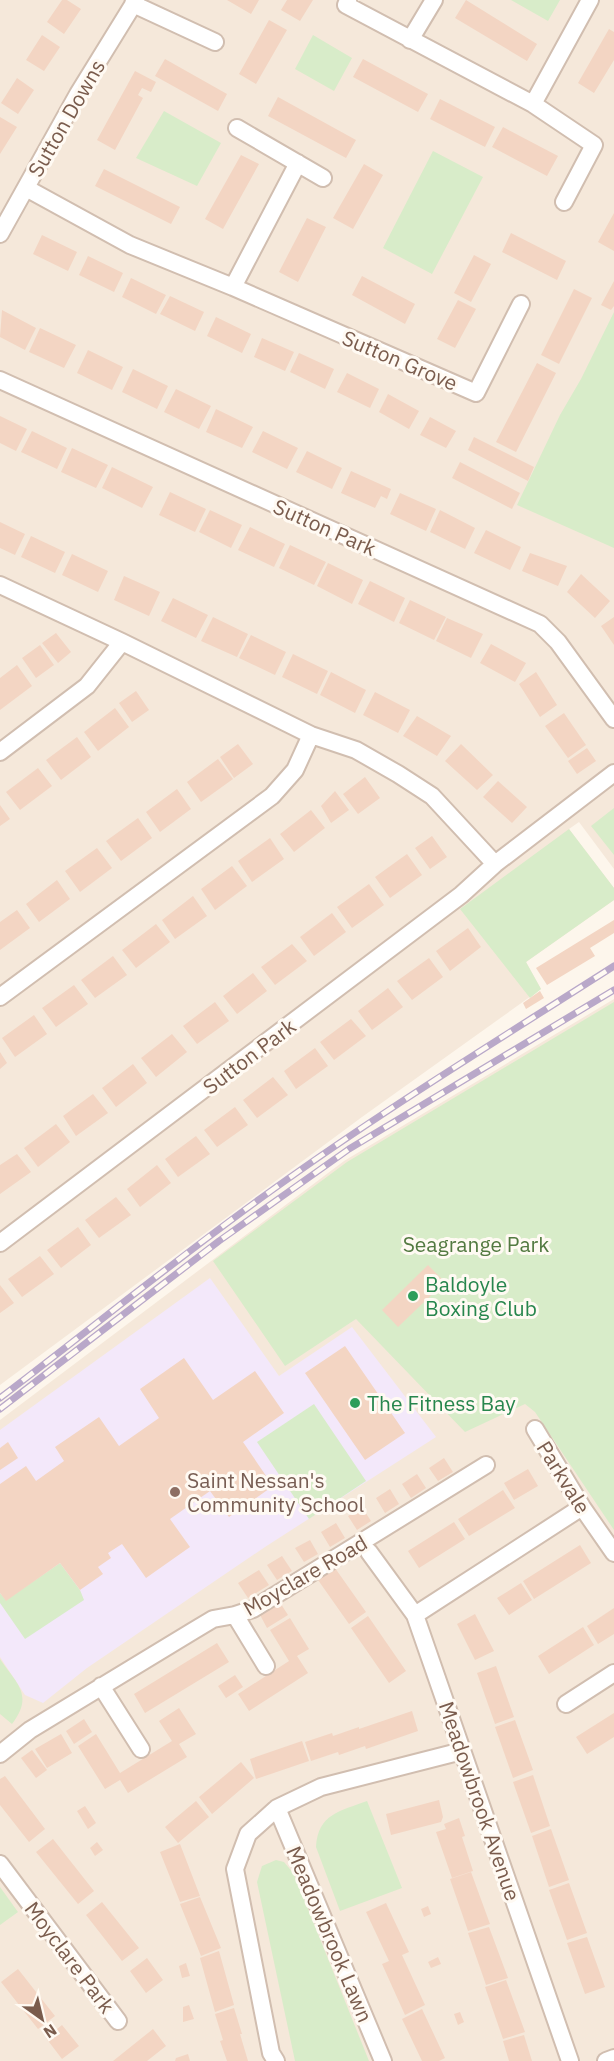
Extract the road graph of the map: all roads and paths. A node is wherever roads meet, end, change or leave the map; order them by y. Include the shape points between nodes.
1 (348, 0) edge
2 (434, 0) edge
3 (590, 0) edge
4 (135, 2) edge
5 (410, 40) junction
6 (215, 42) dead end
7 (533, 104) junction
8 (237, 128) dead end
9 (298, 163) junction
10 (323, 177) dead end
11 (26, 188) junction
12 (564, 202) dead end
13 (0, 234) edge
14 (233, 287) junction
15 (520, 304) dead end
16 (0, 380) edge
17 (0, 585) edge
18 (122, 642) junction
19 (614, 719) edge
20 (311, 735) junction
21 (0, 752) edge
22 (614, 773) edge
23 (495, 864) junction
24 (0, 997) edge
25 (0, 1243) edge
26 (535, 1429) dead end
27 (486, 1465) dead end
28 (582, 1507) junction
29 (369, 1552) dead end
30 (614, 1553) edge
31 (235, 1615) junction
32 (415, 1615) junction
33 (266, 1666) dead end
34 (614, 1673) edge
35 (101, 1686) junction
36 (566, 1704) dead end
37 (141, 1749) dead end
38 (462, 1750) junction
39 (0, 1754) edge
40 (277, 1808) junction
41 (0, 1864) edge
42 (118, 2021) dead end
43 (614, 2058) edge
44 (276, 2061) edge
45 (383, 2061) edge
46 (570, 2061) edge
47 (606, 2061) edge

1 - 5 street via 346,4
2 - 5 street
3 - 7 street
4 - 6 street, Sutton Downs
4 - 11 street, Sutton Downs
5 - 7 street
7 - 12 street via 594,145
8 - 9 street
9 - 10 street
9 - 14 street
11 - 13 street, Sutton Downs
11 - 14 street, Sutton Grove via 130,245
14 - 15 street, Sutton Grove via 476,393
16 - 19 street, Sutton Park via 540,624 558,642
17 - 18 street
18 - 20 street
18 - 21 street via 87,686
20 - 23 street via 356,750 432,796
20 - 24 street via 295,770 272,795
22 - 23 street, Sutton Park
23 - 25 street, Sutton Park via 461,896
26 - 28 street, Parkvale
27 - 31 street, Moyclare Road via 253,1609
28 - 30 street, Parkvale
28 - 32 street
29 - 32 street, Meadowbrook Avenue
31 - 33 street
31 - 35 street, Moyclare Road via 213,1619
32 - 38 street, Meadowbrook Avenue
34 - 36 street
35 - 37 street
35 - 39 street, Moyclare Road via 30,1730
38 - 40 street via 321,1786
38 - 46 street, Meadowbrook Avenue
40 - 44 street via 248,1834 235,1869
40 - 45 street, Meadowbrook Lawn
41 - 42 street, Moyclare Park
43 - 47 street

